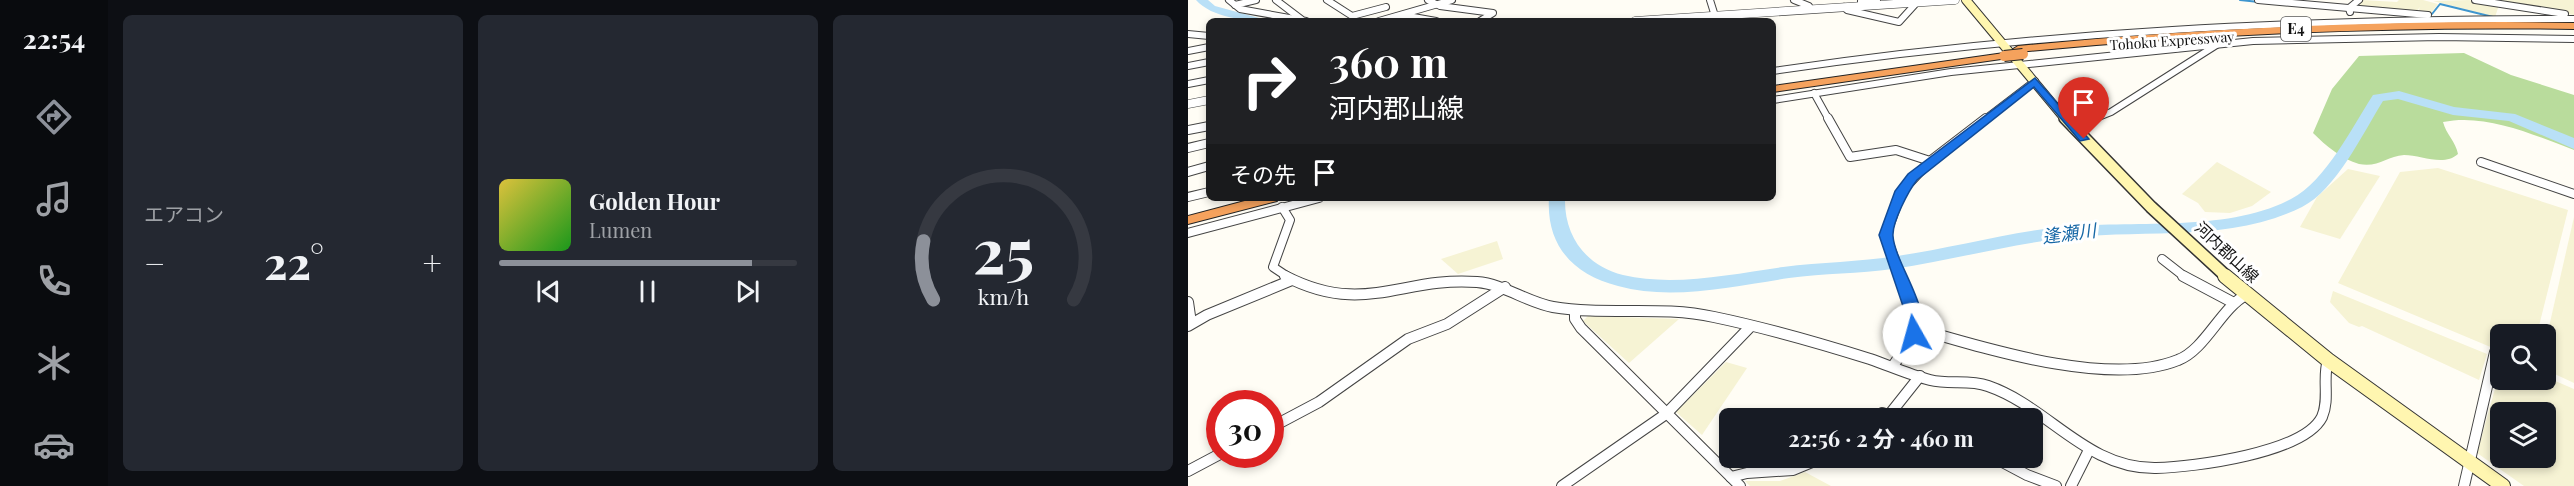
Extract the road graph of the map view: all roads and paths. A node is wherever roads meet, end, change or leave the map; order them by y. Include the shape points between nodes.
1 (1228, 0) edge
2 (1256, 0) edge
3 (1276, 0) edge
4 (1327, 0) edge
5 (1376, 0) edge
6 (1428, 0) edge
7 (1452, 0) edge
8 (1710, 0) edge
9 (1794, 0) edge
10 (1877, 0) edge
11 (1955, 0) edge
12 (1966, 0) edge
13 (2258, 0) edge
14 (2359, 0) edge
15 (2475, 0) edge
16 (1918, 1) edge
17 (1436, 4) junction
18 (1235, 5) junction
19 (1861, 6) junction
20 (1386, 7) junction
21 (1845, 7) junction
22 (2349, 8) junction
23 (1810, 9) junction
24 (1400, 15) junction
25 (1715, 16) junction
26 (2574, 17) edge
27 (1287, 18) edge
28 (1301, 18) edge
29 (1390, 18) edge
30 (1418, 18) edge
31 (1485, 18) edge
32 (1683, 18) edge
33 (2464, 20) junction
34 (2355, 21) junction
35 (2574, 28) edge
36 (1188, 34) edge
37 (1206, 36) edge
38 (2574, 39) edge
39 (2218, 44) junction
40 (1206, 48) edge
41 (2000, 49) junction
42 (1188, 51) edge
43 (1206, 63) edge
44 (2017, 64) junction
45 (1188, 66) edge
46 (1776, 71) edge
47 (1206, 81) edge
48 (2035, 81) junction
49 (1776, 83) edge
50 (1188, 84) edge
51 (1776, 88) edge
52 (1814, 93) junction
53 (1776, 99) edge
54 (1206, 101) edge
55 (1188, 104) edge
56 (1206, 127) edge
57 (2072, 127) junction
58 (1188, 130) edge
59 (1206, 144) edge
60 (1188, 148) edge
61 (1930, 161) junction
62 (2481, 162) dead end
63 (1206, 167) edge
64 (1188, 172) edge
65 (1206, 193) edge
66 (2574, 194) edge
67 (1188, 197) edge
68 (1230, 201) edge
69 (1279, 202) edge
70 (1188, 212) edge
71 (1188, 220) edge
72 (1188, 233) edge
73 (2162, 259) dead end
74 (1292, 280) junction
75 (1505, 287) junction
76 (2246, 295) junction
77 (1188, 302) edge
78 (2232, 302) junction
79 (1575, 309) junction
80 (1190, 325) edge
81 (1750, 327) junction
82 (1915, 328) junction
83 (2328, 360) junction
84 (1893, 366) junction
85 (2490, 374) edge
86 (1920, 376) junction
87 (1899, 408) edge
88 (2025, 408) edge
89 (1666, 414) junction
90 (2043, 418) edge
91 (1284, 421) edge
92 (2089, 450) junction
93 (1206, 461) edge
94 (2470, 462) junction
95 (1798, 468) edge
96 (2020, 468) edge
97 (1188, 471) edge
98 (1735, 482) edge
99 (1562, 486) edge
100 (2056, 486) edge
101 (2071, 486) edge
102 (2464, 486) edge
103 (2503, 486) edge

1 - 18 street
2 - 18 street
3 - 28 street
4 - 20 street via 1352,16
5 - 20 street
6 - 17 street
7 - 17 street
8 - 25 street
9 - 23 street
10 - 19 street via 1861,1
11 - 16 street
12 - 41 main road, 河内郡山線
13 - 22 street
14 - 22 street
15 - 26 street
16 - 19 street
16 - 21 street via 1899,22
17 - 24 street
17 - 31 street via 1493,13
18 - 27 street via 1250,12
19 - 21 street
20 - 24 street
21 - 23 street
22 - 33 street
22 - 34 street
23 - 25 street
24 - 29 street
24 - 30 street
25 - 32 street
26 - 33 street
33 - 34 street
34 - 41 street
35 - 41 highway, Tohoku Expressway / E4, bridge via 2247,35 2020,51
36 - 37 street
38 - 39 street via 2375,37
39 - 44 street
39 - 57 street via 2111,112
40 - 42 street
41 - 44 main road, 河内郡山線
41 - 46 street
41 - 49 highway, Tohoku Expressway / E4
41 - 51 highway, Tohoku Expressway / E4
43 - 45 street
44 - 48 main road, 河内郡山線
44 - 52 street
47 - 50 street
48 - 57 main road, 河内郡山線
48 - 61 street
52 - 53 street
52 - 61 street via 1850,158 1896,150
54 - 55 street
56 - 58 street
57 - 76 main road, 河内郡山線
59 - 60 street
61 - 82 street via 1902,191 1887,230
62 - 66 street
63 - 64 street
65 - 67 street
68 - 70 highway
69 - 71 highway
69 - 72 street
69 - 74 street via 1290,220 1273,267
73 - 78 street via 2192,283
74 - 75 street via 1321,291 1359,298 1461,282
74 - 80 street
75 - 79 street via 1546,305
75 - 91 street via 1447,324 1390,350 1319,402
76 - 78 street
76 - 83 main road, 河内郡山線
77 - 80 street
78 - 82 street via 2216,327 2180,360 2144,368 2096,369 2010,356
79 - 81 street via 1680,312
79 - 89 street via 1579,326
81 - 84 street
81 - 89 street
82 - 84 street
83 - 92 street via 2324,415 2305,434 2265,453 2148,468 2117,463
83 - 94 main road, 河内郡山線
84 - 86 street
85 - 94 street
86 - 87 street
86 - 88 street via 1983,385
89 - 98 street
89 - 99 street
90 - 92 street
92 - 101 street
93 - 97 street
94 - 102 street
94 - 103 main road, 河内郡山線
95 - 98 street via 1747,473
96 - 100 street via 2026,475

